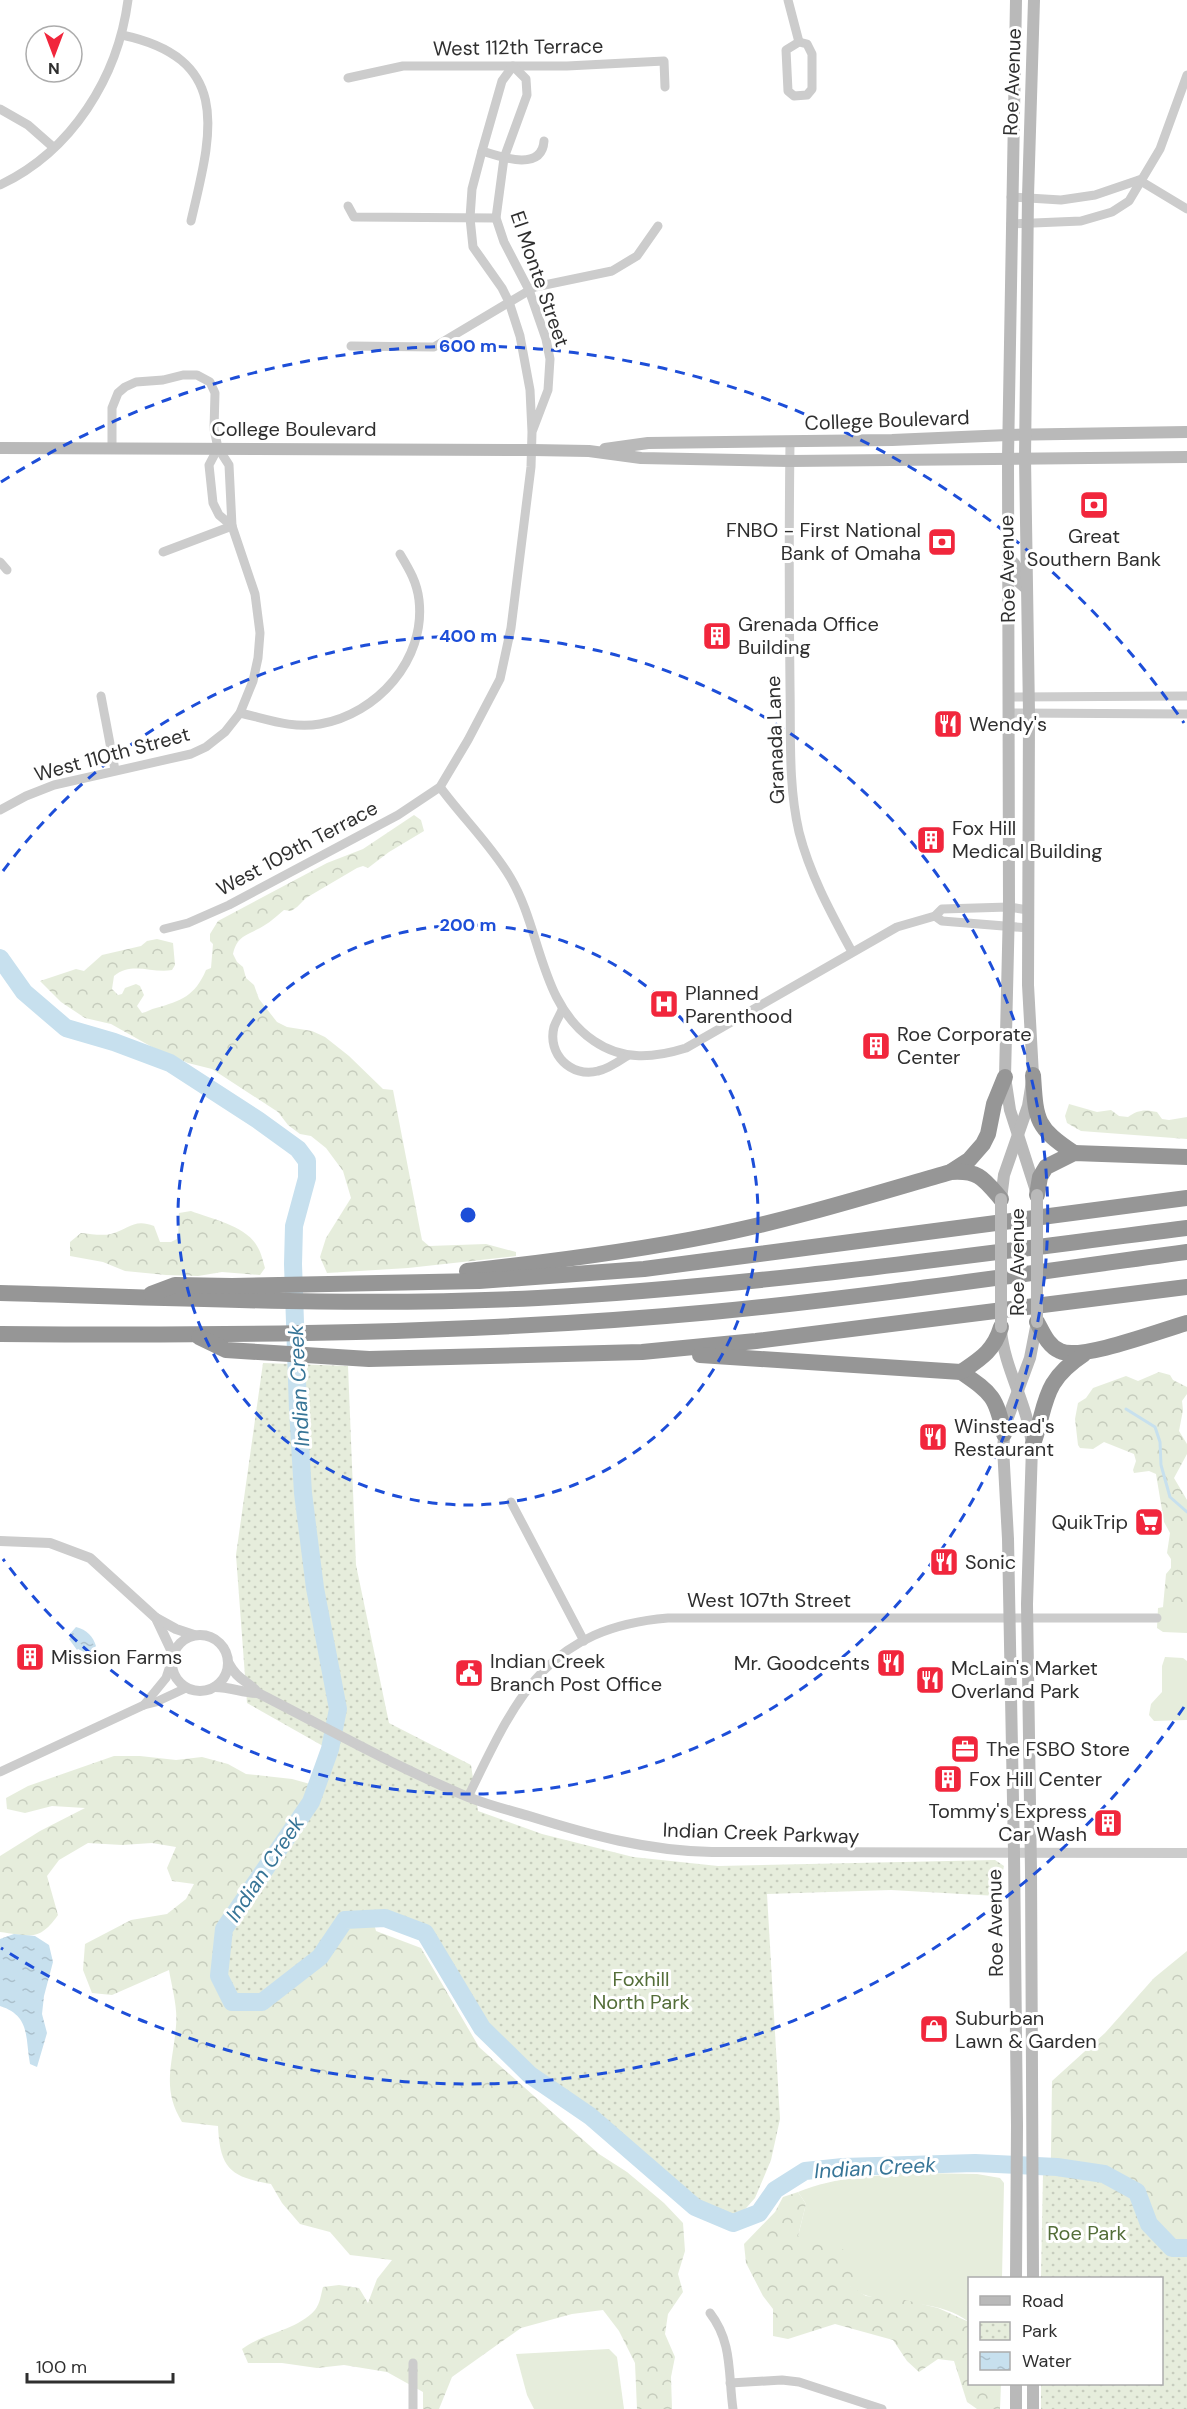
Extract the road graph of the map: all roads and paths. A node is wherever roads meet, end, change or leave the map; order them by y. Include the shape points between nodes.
1 (128, 0) edge
2 (788, 0) edge
3 (1016, 0) edge
4 (1034, 0) edge
5 (122, 35) junction
6 (799, 42) junction
7 (513, 66) junction
8 (1187, 75) edge
9 (348, 78) dead end
10 (665, 87) dead end
11 (0, 109) edge
12 (544, 141) dead end
13 (53, 147) junction
14 (482, 151) junction
15 (504, 158) junction
16 (1139, 180) junction
17 (0, 184) edge
18 (1028, 196) junction
19 (1011, 197) junction
20 (348, 206) dead end
21 (1187, 209) edge
22 (470, 218) junction
23 (496, 218) junction
24 (191, 220) dead end
25 (1028, 223) junction
26 (1011, 224) junction
27 (658, 226) dead end
28 (529, 290) junction
29 (509, 302) junction
30 (351, 346) dead end
31 (532, 432) junction
32 (1187, 432) edge
33 (1008, 435) junction
34 (1025, 435) junction
35 (790, 442) junction
36 (112, 447) junction
37 (0, 448) edge
38 (218, 448) junction
39 (533, 450) junction
40 (589, 452) junction
41 (1187, 457) edge
42 (1008, 458) junction
43 (1025, 458) junction
44 (790, 461) junction
45 (232, 526) junction
46 (163, 552) dead end
47 (400, 554) dead end
48 (1008, 558) junction
49 (0, 562) edge
50 (7, 570) dead end
51 (1027, 589) junction
52 (1008, 590) junction
53 (1028, 618) junction
54 (100, 696) dead end
55 (1148, 696) junction
56 (1187, 696) edge
57 (1009, 697) junction
58 (1029, 697) junction
59 (240, 713) junction
60 (1010, 713) junction
61 (1029, 713) junction
62 (1148, 714) junction
63 (1187, 714) edge
64 (115, 770) junction
65 (440, 787) junction
66 (0, 810) edge
67 (1009, 908) junction
68 (1028, 910) junction
69 (935, 916) junction
70 (1009, 926) junction
71 (1029, 928) junction
72 (164, 929) dead end
73 (852, 952) junction
74 (562, 1010) junction
75 (627, 1056) junction
76 (1033, 1075) junction
77 (1005, 1077) junction
78 (1018, 1135) junction
79 (1074, 1153) junction
80 (1187, 1157) edge
81 (951, 1172) junction
82 (1037, 1195) junction
83 (1187, 1198) edge
84 (1001, 1199) junction
85 (1187, 1228) edge
86 (1187, 1252) edge
87 (370, 1282) junction
88 (1187, 1287) edge
89 (0, 1293) edge
90 (231, 1294) junction
91 (1037, 1323) junction
92 (1187, 1323) edge
93 (1001, 1327) junction
94 (0, 1334) edge
95 (194, 1335) junction
96 (642, 1352) junction
97 (1088, 1352) junction
98 (961, 1372) junction
99 (1018, 1390) junction
100 (1004, 1434) junction
101 (1032, 1447) junction
102 (511, 1502) dead end
103 (0, 1541) edge
104 (156, 1618) junction
105 (1009, 1618) junction
106 (1027, 1618) junction
107 (1156, 1618) dead end
108 (194, 1635) junction
109 (584, 1641) junction
110 (172, 1658) junction
111 (228, 1662) junction
112 (215, 1687) junction
113 (186, 1688) junction
114 (258, 1693) junction
115 (144, 1705) junction
116 (0, 1772) edge
117 (468, 1797) junction
118 (1031, 1852) junction
119 (1014, 1853) junction
120 (1187, 1853) edge
121 (1016, 2277) edge
122 (1033, 2277) edge
123 (710, 2313) dead end
124 (413, 2363) dead end
125 (730, 2383) junction
126 (1016, 2385) edge
127 (1033, 2385) edge
128 (413, 2409) edge
129 (733, 2409) edge
130 (882, 2409) edge
131 (1018, 2409) edge
132 (1033, 2409) edge

1 - 5 street
2 - 6 street
3 - 19 main road, Roe Avenue
4 - 18 main road, Roe Avenue
5 - 13 street via 94,100 73,129
5 - 24 street via 149,42 180,59 201,86 209,128
6 - 6 street via 786,50 788,91 794,96 807,95 812,89 812,54 807,44
7 - 9 street, West 112th Terrace via 403,66
7 - 10 street, West 112th Terrace via 664,61
7 - 14 street, El Monte Street via 502,81
7 - 15 street, El Monte Street via 526,79 527,95
8 - 16 street via 1160,149
11 - 13 street via 28,125
12 - 15 street via 543,151 536,158
13 - 17 street
14 - 15 street
14 - 22 street, El Monte Street via 472,189
15 - 23 street, El Monte Street
16 - 18 street via 1095,195 1061,200
16 - 21 street
16 - 25 street via 1128,201 1112,212 1073,222
18 - 19 street
18 - 25 main road, Roe Avenue
19 - 26 main road, Roe Avenue
20 - 22 street via 354,216
22 - 23 street
22 - 29 street, El Monte Street via 472,247
23 - 28 street, El Monte Street
25 - 26 street
25 - 34 main road, Roe Avenue
26 - 33 main road, Roe Avenue
27 - 28 street via 637,256 612,271
28 - 29 street
28 - 31 street, El Monte Street via 550,359 548,390
29 - 30 street via 434,347
29 - 31 street, El Monte Street via 524,356
31 - 39 street, El Monte Street
32 - 34 main road, College Boulevard
33 - 34 main road, College Boulevard
33 - 35 main road, College Boulevard
33 - 42 main road, Roe Avenue
34 - 43 main road, Roe Avenue
35 - 40 main road, College Boulevard via 648,443
35 - 44 street, Granada Lane
36 - 37 main road, College Boulevard
36 - 38 main road, College Boulevard
36 - 38 street via 112,408 125,387 136,382 197,375 210,382 214,393
38 - 39 main road, College Boulevard
38 - 45 street via 228,465
38 - 45 street via 209,465 213,503 219,515
39 - 40 main road, College Boulevard
39 - 65 street, El Monte Street via 506,657 491,699
40 - 44 main road, College Boulevard via 641,458
41 - 43 main road, College Boulevard
42 - 43 main road, College Boulevard
42 - 44 main road, College Boulevard
42 - 48 main road, Roe Avenue
43 - 51 main road, Roe Avenue
44 - 73 street, Granada Lane via 794,801 809,864
45 - 46 street
45 - 59 street, West 110th Street via 255,594 260,633 253,681
47 - 59 street via 416,584 419,619 409,657 384,692 351,715 318,725 281,724
48 - 51 main road via 1017,568 1017,580
48 - 52 main road, Roe Avenue
49 - 50 street
51 - 53 main road, Roe Avenue
52 - 53 main road via 1020,600 1020,608
52 - 57 main road, Roe Avenue
53 - 58 main road, Roe Avenue
54 - 64 street
55 - 56 street
55 - 58 street
55 - 62 street
57 - 58 street
57 - 60 main road, Roe Avenue
58 - 61 main road, Roe Avenue
59 - 64 street, West 110th Street via 225,732 191,754
60 - 61 street
60 - 67 main road, Roe Avenue
61 - 62 street
61 - 68 main road, Roe Avenue
62 - 63 street
64 - 66 street, West 110th Street via 54,785
65 - 72 street, West 109th Terrace via 398,815 229,905
65 - 74 street via 511,878
67 - 68 street
67 - 69 street via 942,909
67 - 70 main road, Roe Avenue
68 - 71 main road, Roe Avenue
69 - 70 street via 942,921
69 - 73 street via 897,927
70 - 71 street
70 - 77 main road, Roe Avenue
71 - 76 main road, Roe Avenue
73 - 75 street via 686,1048 659,1055
74 - 75 street via 584,1034
74 - 75 street via 554,1038 558,1057 570,1068 596,1072
76 - 78 main road, Roe Avenue
76 - 79 highway via 1035,1108 1041,1125
77 - 78 main road, Roe Avenue
77 - 81 highway via 983,1144
78 - 82 main road, Roe Avenue
78 - 84 main road, Roe Avenue via 1004,1174
79 - 80 highway
79 - 82 highway via 1046,1167
81 - 84 highway via 973,1172
81 - 87 highway via 818,1211 710,1236 558,1261
82 - 91 main road, Roe Avenue, bridge
83 - 87 highway via 644,1269 479,1281
84 - 93 main road, Roe Avenue, bridge
85 - 90 highway via 790,1278 536,1298 371,1302
86 - 95 highway via 712,1312 482,1328
87 - 90 highway
88 - 96 highway
89 - 90 highway via 141,1297 175,1285
91 - 97 highway via 1054,1348 1070,1354
91 - 99 main road, Roe Avenue
92 - 97 highway
93 - 98 highway via 987,1354
93 - 99 main road, Roe Avenue
94 - 95 highway
95 - 96 highway via 225,1350 369,1359
96 - 98 highway
97 - 101 highway via 1068,1365 1048,1390
98 - 100 highway via 994,1399
99 - 100 main road, Roe Avenue
99 - 101 main road, Roe Avenue
100 - 105 main road, Roe Avenue
101 - 106 main road, Roe Avenue
102 - 109 street
103 - 104 street via 50,1543 90,1558
104 - 108 street
104 - 110 street
105 - 106 street, West 107th Street
105 - 109 street, West 107th Street via 668,1618 615,1626
105 - 119 main road, Roe Avenue
106 - 107 street, West 107th Street
106 - 118 main road, Roe Avenue
108 - 110 street via 178,1645
108 - 111 street via 214,1638 221,1644
109 - 117 street, West 107th Street via 560,1654 523,1693
110 - 113 street via 173,1673
110 - 115 street via 166,1678
111 - 112 street via 227,1672
111 - 114 street, Indian Creek Parkway via 238,1679
112 - 113 street via 205,1691
112 - 114 street, Indian Creek Parkway
113 - 115 street
114 - 117 street, Indian Creek Parkway
115 - 116 street
117 - 119 street, Indian Creek Parkway via 577,1832 668,1850
118 - 119 street, Indian Creek Parkway
118 - 120 street, Indian Creek Parkway
118 - 122 main road, Roe Avenue
119 - 121 main road, Roe Avenue
123 - 125 street via 725,2338
124 - 128 street
125 - 129 street
125 - 130 street via 799,2382
126 - 131 main road
127 - 132 main road

